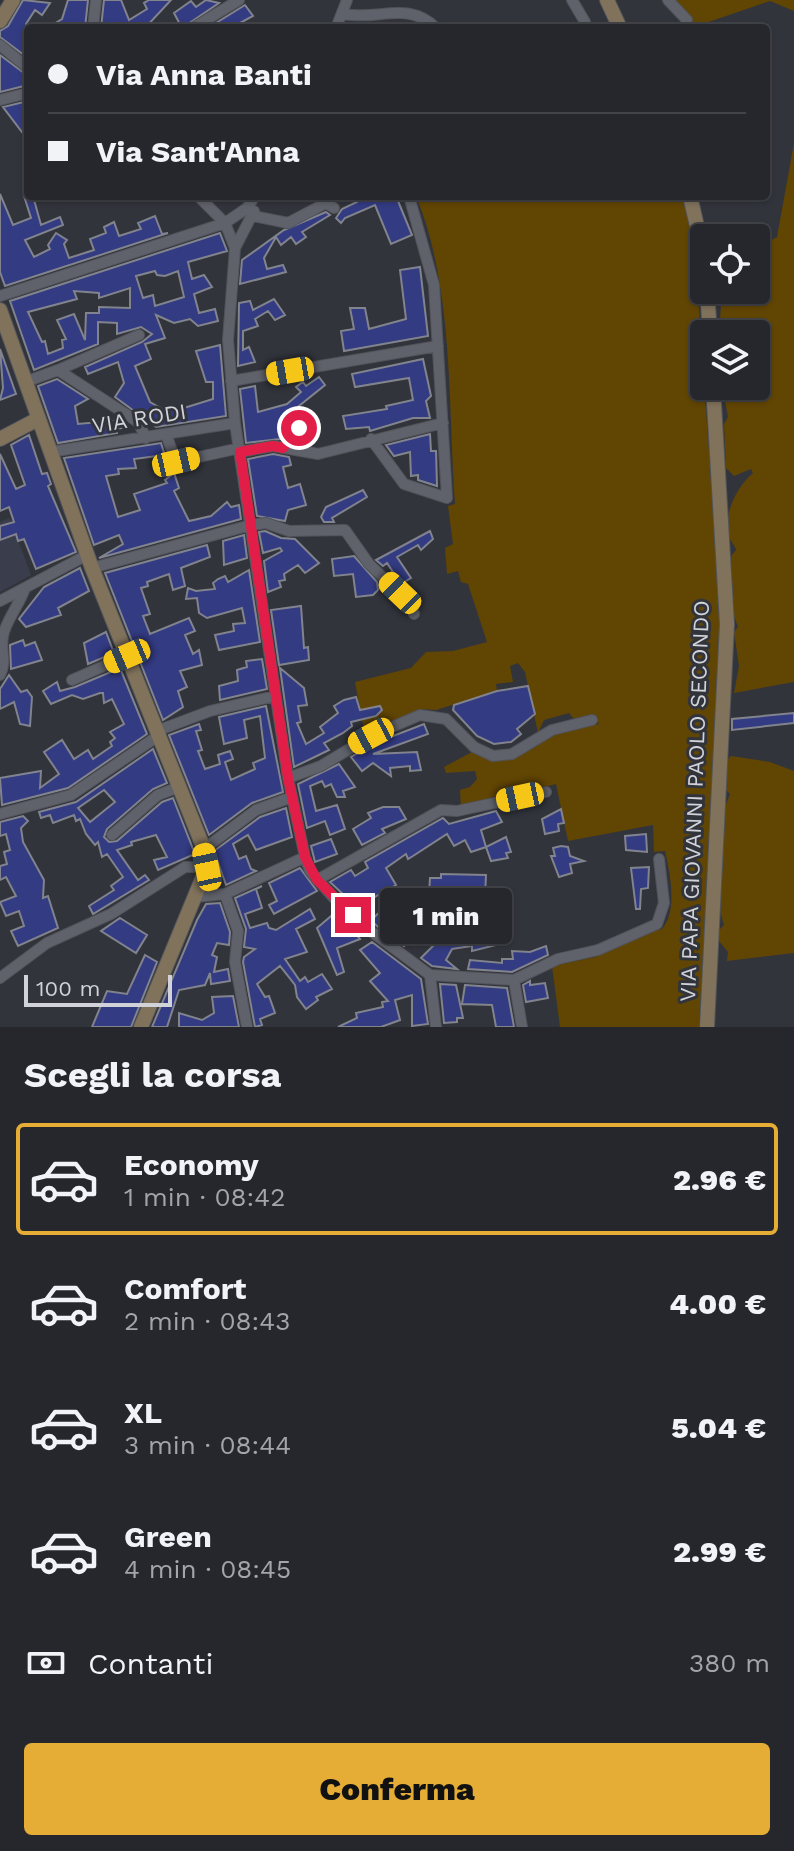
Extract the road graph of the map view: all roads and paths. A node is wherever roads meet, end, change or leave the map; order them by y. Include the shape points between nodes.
1 (13, 0) edge
2 (96, 0) edge
3 (239, 0) edge
4 (347, 0) edge
5 (572, 0) edge
6 (607, 0) edge
7 (668, 0) edge
8 (344, 14) junction
9 (687, 20) dead end
10 (0, 21) edge
11 (585, 22) dead end
12 (93, 24) edge
13 (200, 24) edge
14 (338, 24) edge
15 (432, 24) edge
16 (618, 24) edge
17 (0, 45) edge
18 (24, 65) edge
19 (24, 94) edge
20 (0, 100) edge
21 (201, 200) edge
22 (253, 200) edge
23 (255, 200) edge
24 (410, 200) edge
25 (691, 200) edge
26 (334, 208) dead end
27 (253, 216) junction
28 (220, 222) junction
29 (697, 224) edge
30 (235, 248) junction
31 (0, 296) edge
32 (0, 310) edge
33 (139, 335) dead end
34 (438, 346) junction
35 (58, 370) junction
36 (231, 381) junction
37 (25, 382) junction
38 (714, 400) edge
39 (311, 418) dead end
40 (39, 422) junction
41 (235, 423) junction
42 (443, 423) junction
43 (166, 434) junction
44 (1, 438) edge
45 (146, 438) junction
46 (371, 439) junction
47 (287, 449) junction
48 (240, 450) junction
49 (50, 452) junction
50 (251, 525) junction
51 (90, 562) junction
52 (25, 588) junction
53 (0, 601) edge
54 (414, 614) dead end
55 (127, 656) junction
56 (0, 675) edge
57 (72, 680) dead end
58 (275, 696) junction
59 (592, 720) dead end
60 (158, 736) junction
61 (288, 778) junction
62 (179, 787) junction
63 (546, 792) dead end
64 (292, 797) junction
65 (0, 814) edge
66 (112, 835) dead end
67 (204, 849) junction
68 (305, 857) junction
69 (659, 859) dead end
70 (207, 867) junction
71 (317, 880) junction
72 (225, 894) junction
73 (195, 897) junction
74 (430, 975) junction
75 (0, 978) edge
76 (514, 980) junction
77 (141, 1027) edge
78 (247, 1027) edge
79 (436, 1027) edge
80 (522, 1027) edge
81 (707, 1027) edge

1 - 10 street
2 - 12 street
3 - 13 street
4 - 8 street
5 - 11 street
6 - 16 street
7 - 9 street
8 - 14 street
8 - 15 street via 409,12
17 - 18 street
19 - 20 street
21 - 28 street
22 - 28 street
23 - 27 street
24 - 34 street via 434,285
25 - 29 street
26 - 27 street via 326,203 282,223
27 - 30 street
28 - 30 street
28 - 31 street
30 - 36 street via 228,340
32 - 37 street
33 - 35 street
34 - 36 street
34 - 42 street
35 - 37 street
35 - 45 street via 138,422
36 - 41 street
37 - 40 street
38 - 81 street, VIA PAPA GIOVANNI PAOLO SECONDO via 727,624
39 - 47 street
40 - 44 street
40 - 49 street
41 - 43 street, VIA RODI
41 - 48 street
42 - 46 street
42 - 46 street via 447,498 404,484
43 - 45 street, VIA RODI
43 - 48 street via 176,462
45 - 49 street, VIA RODI
46 - 47 street via 318,454
47 - 48 street
48 - 50 street
49 - 51 street
50 - 51 street
50 - 54 street via 345,530 369,564 411,604
50 - 58 street
51 - 52 street
51 - 55 street
52 - 53 street
52 - 56 street via 3,631
55 - 57 street
55 - 60 street
58 - 60 street via 210,711 162,729
58 - 61 street
59 - 61 street via 552,730 512,754 493,756 474,747 446,719 420,715
60 - 62 street
60 - 65 street via 71,795
61 - 64 street
62 - 66 street via 158,795
62 - 67 street
63 - 71 street via 441,810
64 - 67 street via 256,810
64 - 68 street
67 - 70 street
68 - 71 street
68 - 72 street
69 - 76 street via 664,903 657,924
70 - 73 street
70 - 75 street via 185,867 111,914 47,943
71 - 74 street via 372,932
72 - 73 street
72 - 78 street via 238,931 235,962
73 - 77 street
74 - 76 street
74 - 79 street
76 - 80 street

